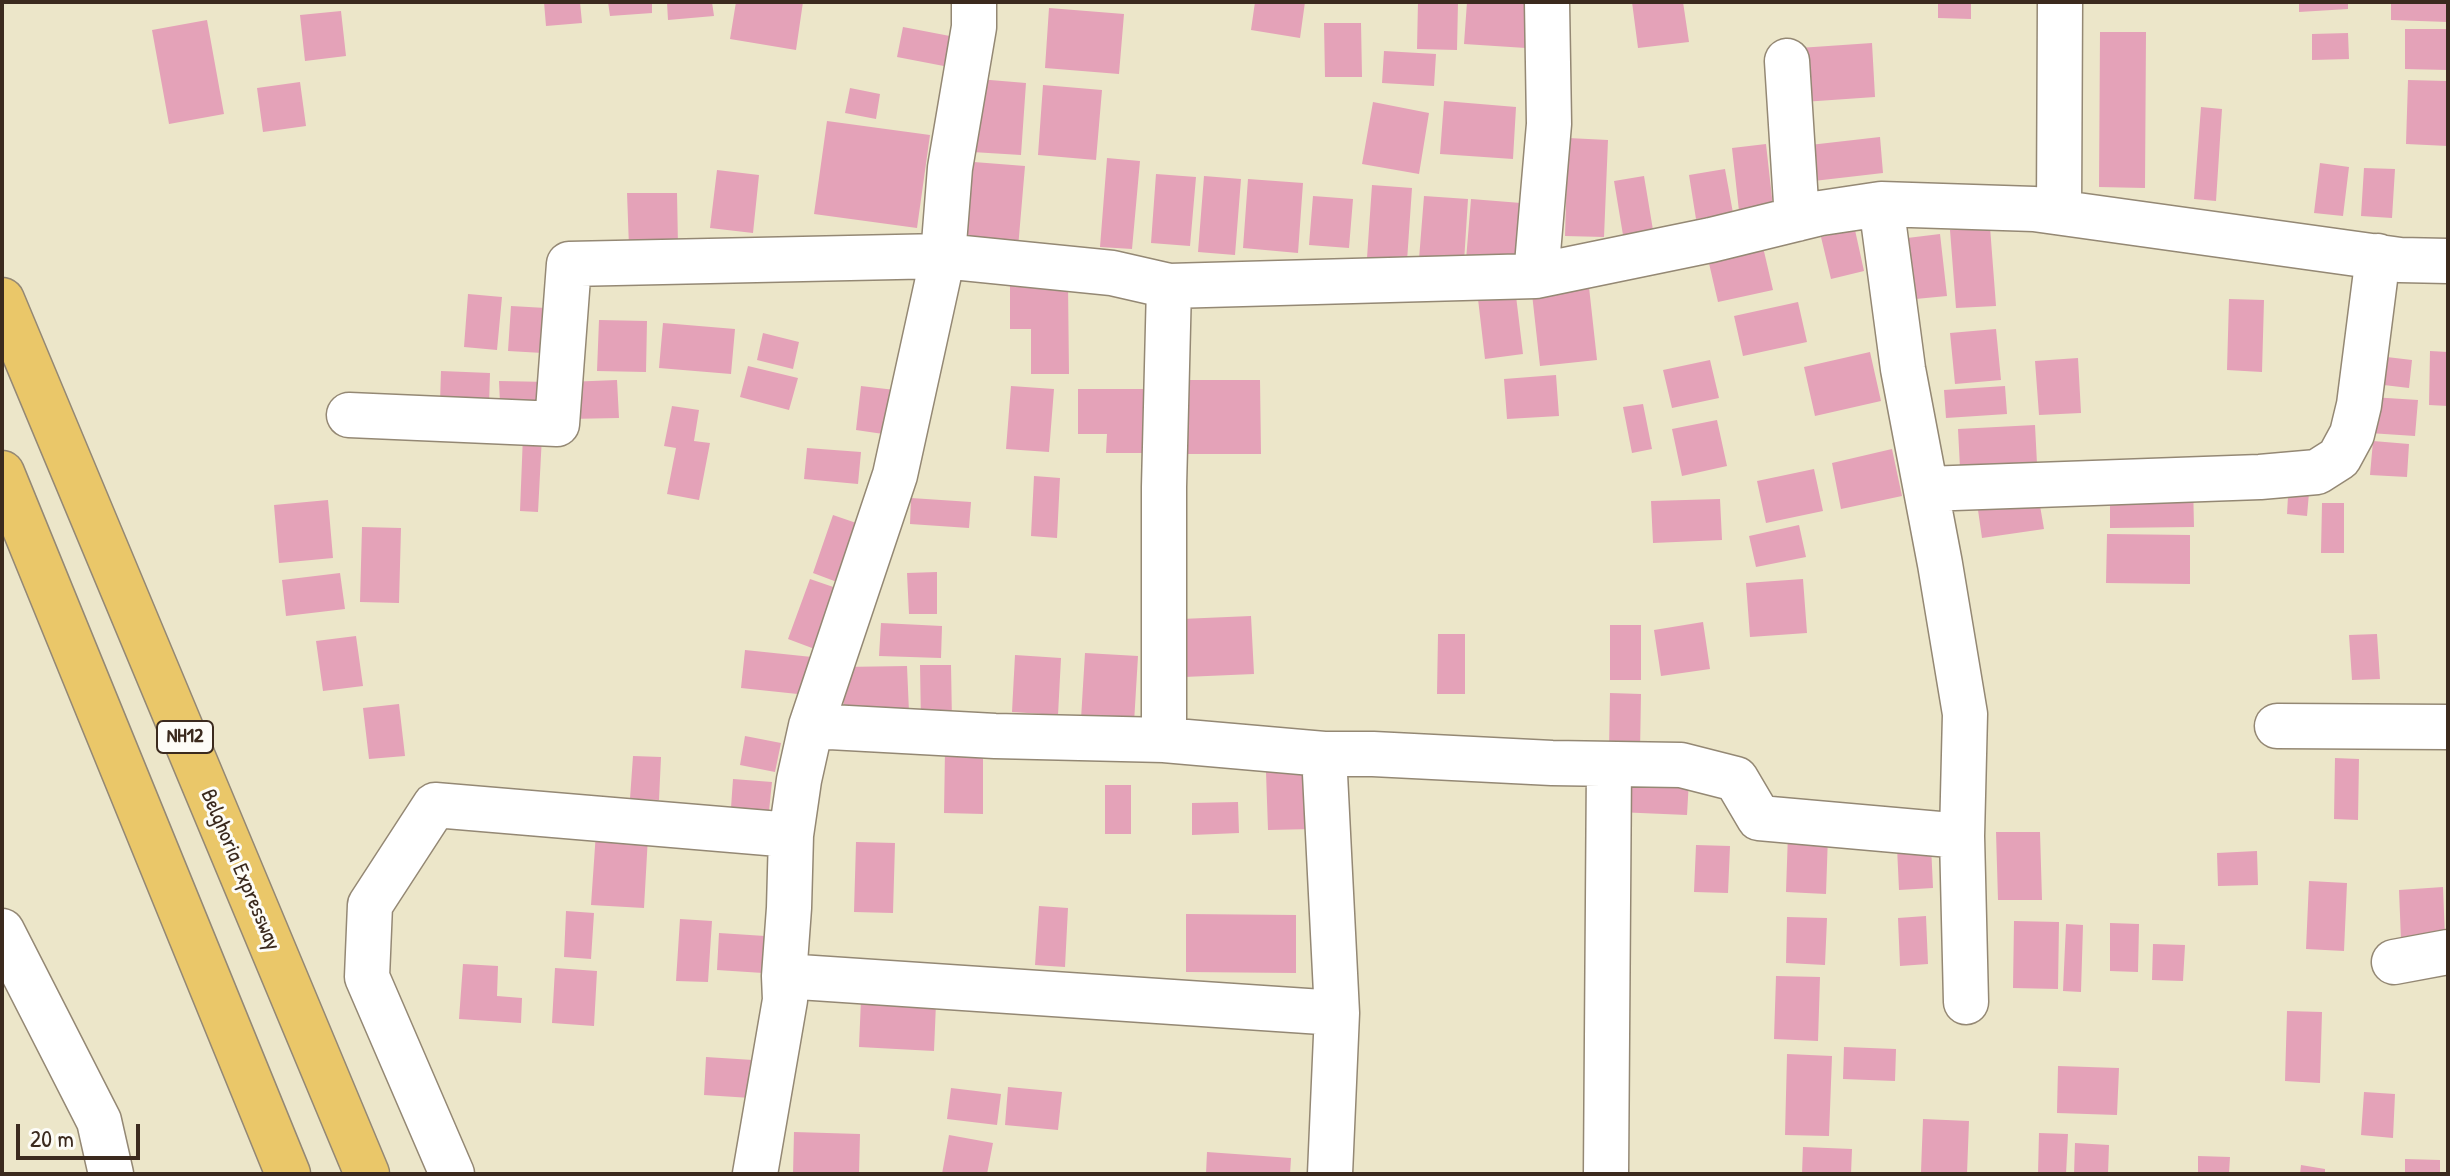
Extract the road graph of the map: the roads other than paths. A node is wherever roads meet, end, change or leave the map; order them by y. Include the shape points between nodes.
1 (974, 2) edge
2 (1547, 2) edge
3 (2060, 2) edge
4 (1787, 61) dead end
5 (1881, 204) junction
6 (2059, 212) junction
7 (1797, 219) junction
8 (943, 256) junction
9 (2378, 256) junction
10 (2448, 261) edge
11 (1536, 276) junction
12 (1169, 286) junction
13 (2, 300) edge
14 (349, 415) dead end
15 (2, 473) edge
16 (1926, 489) junction
17 (811, 726) junction
18 (2277, 726) dead end
19 (2448, 727) edge
20 (1164, 740) junction
21 (1324, 754) junction
22 (1609, 764) junction
23 (791, 835) junction
24 (1962, 836) junction
25 (2, 931) edge
26 (2448, 952) edge
27 (2394, 962) dead end
28 (784, 976) junction
29 (1966, 1002) dead end
30 (1337, 1013) junction
31 (111, 1174) edge
32 (288, 1174) edge
33 (367, 1174) edge
34 (452, 1174) edge
35 (755, 1174) edge
36 (1330, 1174) edge
37 (1606, 1174) edge

1 - 8 street
2 - 11 street via 1549,124
3 - 6 street
4 - 7 street
5 - 6 street
5 - 7 street
5 - 16 street via 1903,369
6 - 9 street
7 - 11 street
8 - 12 street via 1112,273
8 - 14 street via 569,264 557,424
8 - 17 street via 895,475
9 - 10 street
9 - 16 street via 2352,434 2339,458 2317,472
11 - 12 street
12 - 20 street
13 - 33 highway, Belghoria Expressway / NH12
15 - 32 highway
16 - 24 street via 1965,714
17 - 20 street
17 - 23 street
18 - 19 street
20 - 21 street
21 - 22 street
21 - 30 street
22 - 24 street via 1681,765 1736,779 1759,818
22 - 37 street
23 - 28 street
23 - 34 street via 435,805 370,905 367,977
24 - 29 street
25 - 31 street via 99,1121
26 - 27 street
28 - 30 street
28 - 35 street via 785,1000
30 - 36 street

